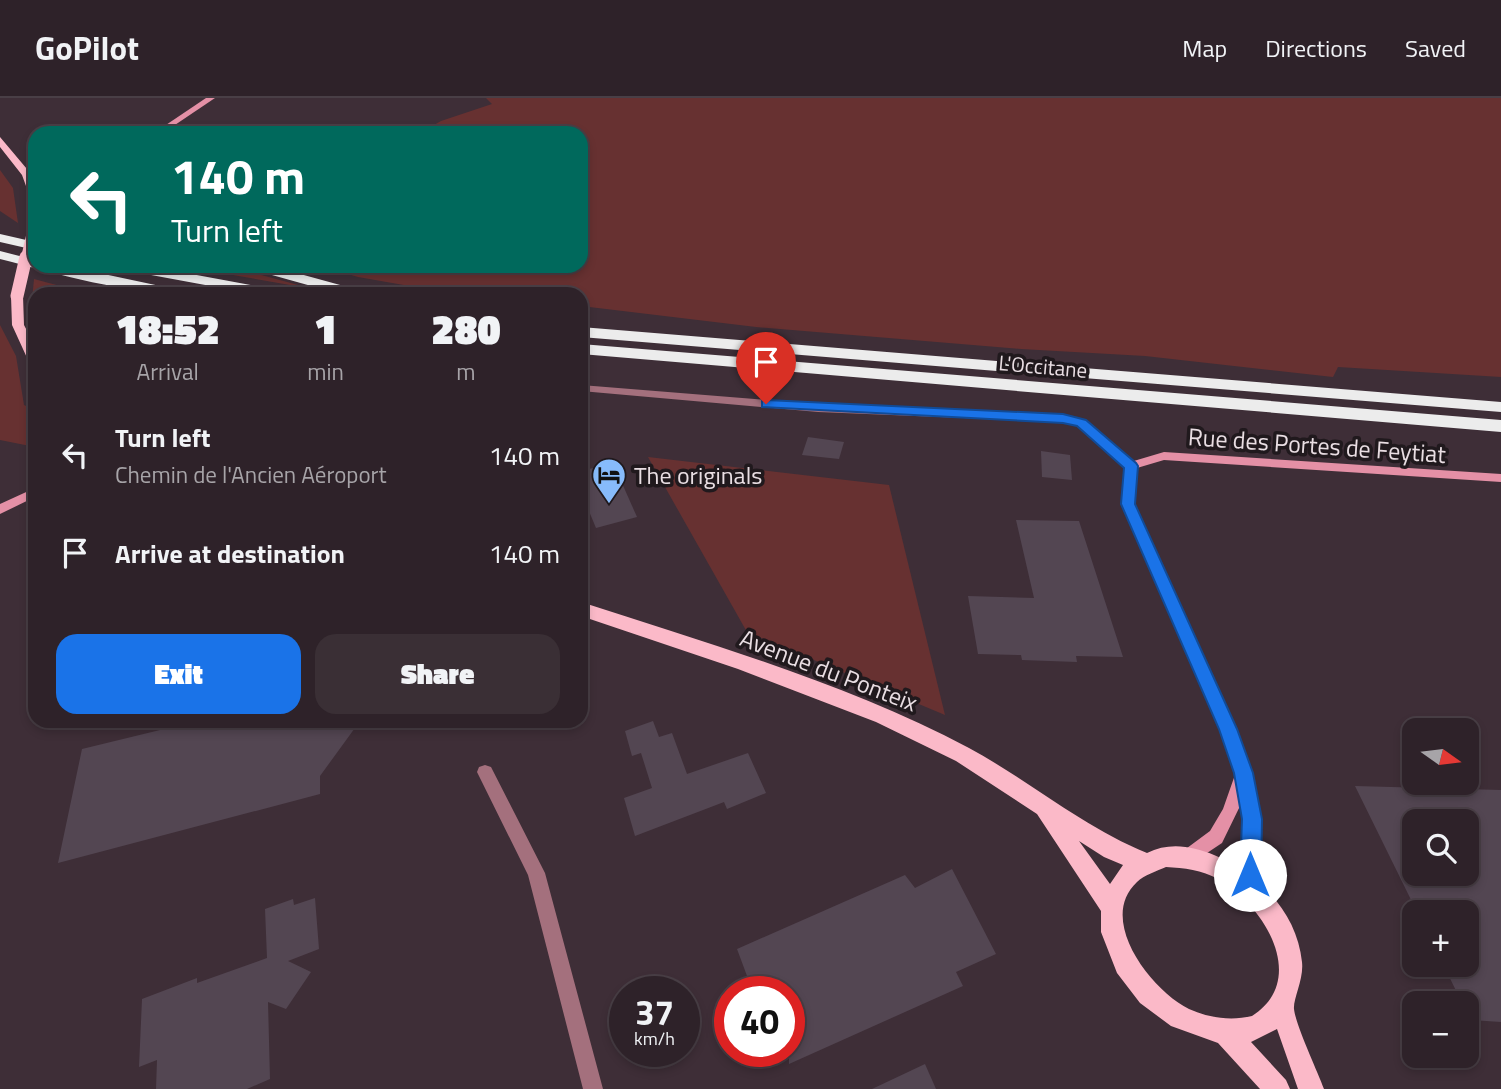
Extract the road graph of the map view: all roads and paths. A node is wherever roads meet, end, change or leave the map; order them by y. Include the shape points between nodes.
1 (211, 98) edge
2 (169, 126) edge
3 (0, 140) edge
4 (28, 172) edge
5 (0, 237) edge
6 (28, 244) edge
7 (28, 248) edge
8 (0, 255) edge
9 (28, 262) edge
10 (76, 273) edge
11 (162, 273) edge
12 (280, 273) edge
13 (106, 280) junction
14 (116, 287) edge
15 (142, 287) edge
16 (240, 287) edge
17 (332, 287) edge
18 (588, 333) edge
19 (28, 346) edge
20 (588, 350) edge
21 (588, 389) edge
22 (1501, 407) edge
23 (1501, 426) edge
24 (1131, 466) junction
25 (1501, 478) edge
26 (28, 495) edge
27 (0, 509) edge
28 (588, 611) edge
29 (485, 772) dead end
30 (1244, 773) junction
31 (1043, 809) junction
32 (1189, 857) junction
33 (1143, 862) junction
34 (1256, 895) junction
35 (1111, 905) junction
36 (1282, 1007) junction
37 (1225, 1032) junction
38 (593, 1089) edge
39 (1277, 1089) edge
40 (1311, 1089) edge

1 - 2 street
3 - 4 main road
5 - 6 highway
7 - 19 main road, bridge via 17,296 18,325
8 - 9 highway
10 - 13 highway
11 - 16 highway
12 - 17 highway
13 - 14 highway
13 - 15 highway
18 - 22 highway, L'Occitane
20 - 23 highway, L'Occitane
21 - 24 street via 818,408 1063,418 1082,423
24 - 25 street, Rue des Portes de Feytiat via 1164,456
24 - 30 street via 1128,504
26 - 27 street
28 - 31 main road, Avenue du Ponteix via 883,716 963,755
29 - 38 street via 536,873
30 - 32 street via 1216,837
30 - 34 street via 1252,819 1250,875
31 - 33 main road, Avenue du Ponteix via 1112,850
31 - 35 main road, Avenue du Ponteix
32 - 33 main road via 1164,856
32 - 34 main road via 1236,877
33 - 35 main road via 1128,872
34 - 36 main road via 1277,922 1289,952 1291,981
35 - 37 main road via 1112,932 1122,960 1140,987 1166,1010 1195,1025
36 - 37 main road via 1248,1030
36 - 40 main road
37 - 39 main road

